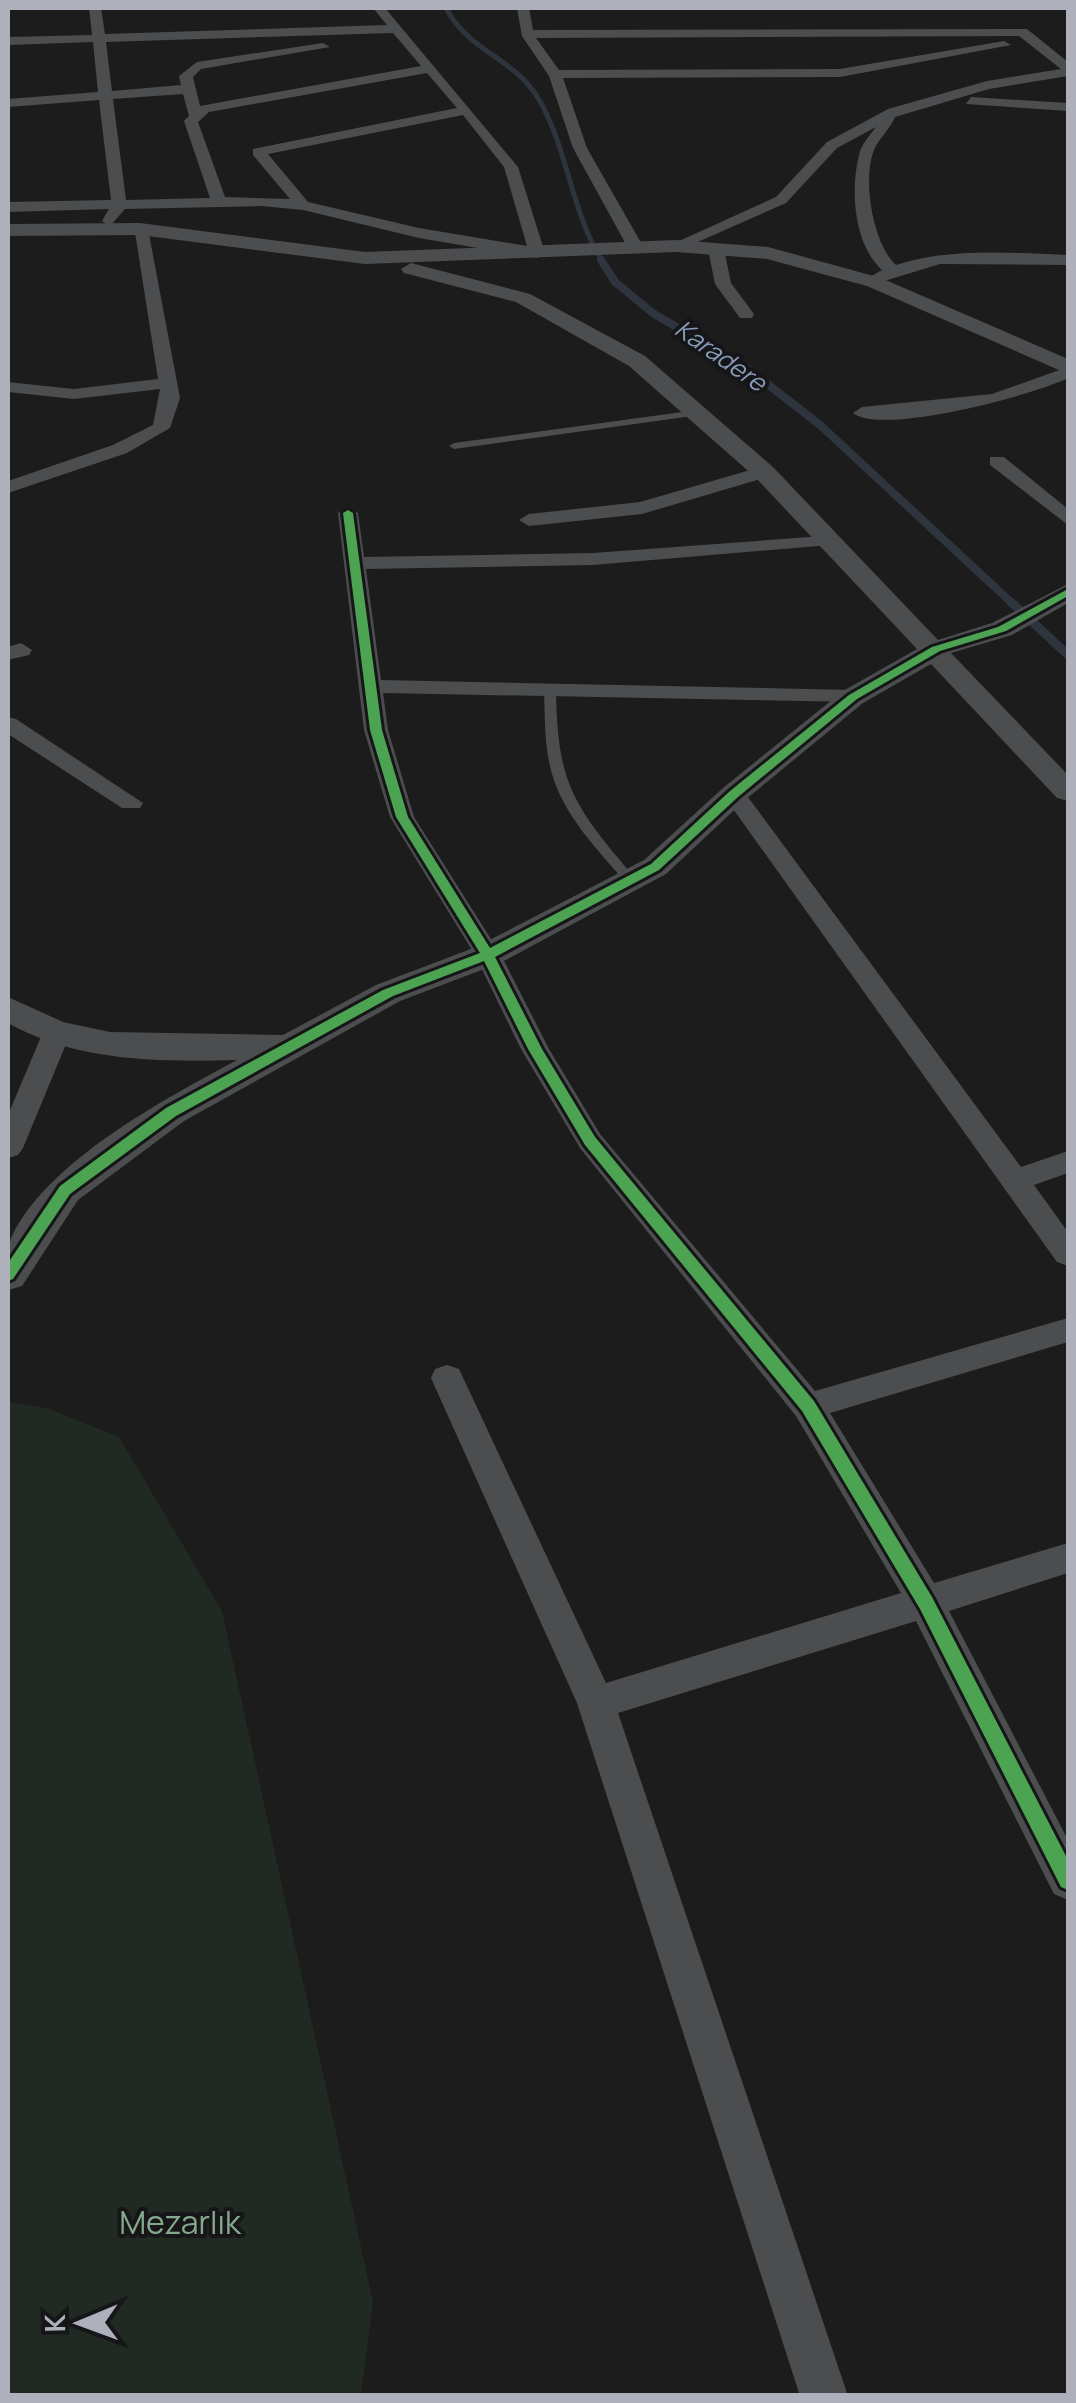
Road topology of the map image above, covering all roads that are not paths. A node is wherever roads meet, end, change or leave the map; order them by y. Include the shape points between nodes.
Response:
1 (96, 8) edge
2 (379, 8) edge
3 (523, 8) edge
4 (396, 29) junction
5 (378, 30) junction
6 (1024, 30) junction
7 (528, 34) junction
8 (99, 37) junction
9 (8, 41) edge
10 (433, 68) junction
11 (1066, 71) edge
12 (840, 73) junction
13 (554, 74) junction
14 (855, 82) dead end
15 (189, 89) junction
16 (106, 98) junction
17 (8, 103) edge
18 (928, 103) junction
19 (1062, 107) edge
20 (894, 108) junction
21 (466, 110) junction
22 (195, 114) junction
23 (219, 202) junction
24 (304, 204) junction
25 (119, 205) junction
26 (8, 207) edge
27 (105, 229) junction
28 (140, 229) junction
29 (8, 230) edge
30 (676, 246) junction
31 (627, 248) junction
32 (716, 249) junction
33 (546, 253) junction
34 (365, 258) junction
35 (1068, 260) edge
36 (882, 276) junction
37 (746, 314) dead end
38 (1068, 370) edge
39 (168, 383) junction
40 (8, 387) edge
41 (697, 413) junction
42 (862, 413) dead end
43 (454, 446) dead end
44 (997, 460) dead end
45 (764, 472) junction
46 (8, 487) edge
47 (348, 513) dead end
48 (1068, 518) edge
49 (529, 520) dead end
50 (830, 540) junction
51 (355, 564) junction
52 (1059, 598) edge
53 (936, 649) junction
54 (368, 686) junction
55 (550, 688) junction
56 (853, 698) junction
57 (8, 724) edge
58 (1068, 792) edge
59 (734, 794) junction
60 (131, 803) dead end
61 (630, 880) junction
62 (488, 955) junction
63 (8, 1008) edge
64 (57, 1032) junction
65 (290, 1047) junction
66 (8, 1148) edge
67 (1068, 1162) edge
68 (1017, 1180) junction
69 (1068, 1254) edge
70 (8, 1274) edge
71 (1068, 1330) edge
72 (448, 1378) dead end
73 (808, 1406) junction
74 (1068, 1558) edge
75 (926, 1603) junction
76 (596, 1703) junction
77 (1068, 1880) edge
78 (824, 2396) edge

1 - 8 street
2 - 4 street
3 - 7 street
4 - 5 street
4 - 10 street
5 - 8 street
5 - 15 street via 345,43 197,66 186,76
6 - 7 street via 869,25
6 - 11 street
6 - 12 street
7 - 13 street
8 - 9 street
8 - 16 street
10 - 21 street
10 - 22 street
11 - 18 street
11 - 19 street via 1049,87
12 - 13 street
12 - 14 street
13 - 31 street
15 - 16 street
15 - 22 street
16 - 17 street
16 - 25 street
18 - 19 street
18 - 20 street
20 - 30 street via 832,145 781,200
20 - 36 street via 866,152 867,232
21 - 24 street via 258,152
21 - 33 street via 510,167
22 - 23 street via 194,142
23 - 24 street
23 - 25 street
24 - 33 street via 420,234
25 - 26 street
25 - 27 street
27 - 28 street
27 - 29 street
28 - 34 street
28 - 39 street
30 - 31 street
30 - 32 street
31 - 33 street
32 - 36 street
32 - 37 street via 723,284
33 - 34 street
34 - 41 street via 523,298 637,361
35 - 36 street via 963,260
36 - 38 street
38 - 42 street via 1028,392 984,402
39 - 40 street via 74,394
39 - 46 street via 171,398 161,428
41 - 43 lane
41 - 45 street
44 - 48 street
45 - 49 street via 642,508
45 - 50 street
47 - 51 street
50 - 51 street via 594,559
50 - 53 street
51 - 54 street
52 - 53 street via 1002,629
53 - 56 street
53 - 58 street
54 - 55 street
54 - 62 street via 402,817
55 - 56 street
55 - 61 lane via 550,748 560,790
56 - 59 street
57 - 60 street
59 - 61 street via 654,867
59 - 68 street
61 - 62 street
62 - 65 street via 388,993
62 - 73 street via 590,1140
63 - 64 street
64 - 65 street via 211,1049
64 - 66 street
65 - 70 street via 171,1112 65,1190
67 - 68 street
68 - 69 street
71 - 73 street
72 - 76 street
73 - 75 street
74 - 75 street
75 - 76 street
75 - 77 street
76 - 78 street

